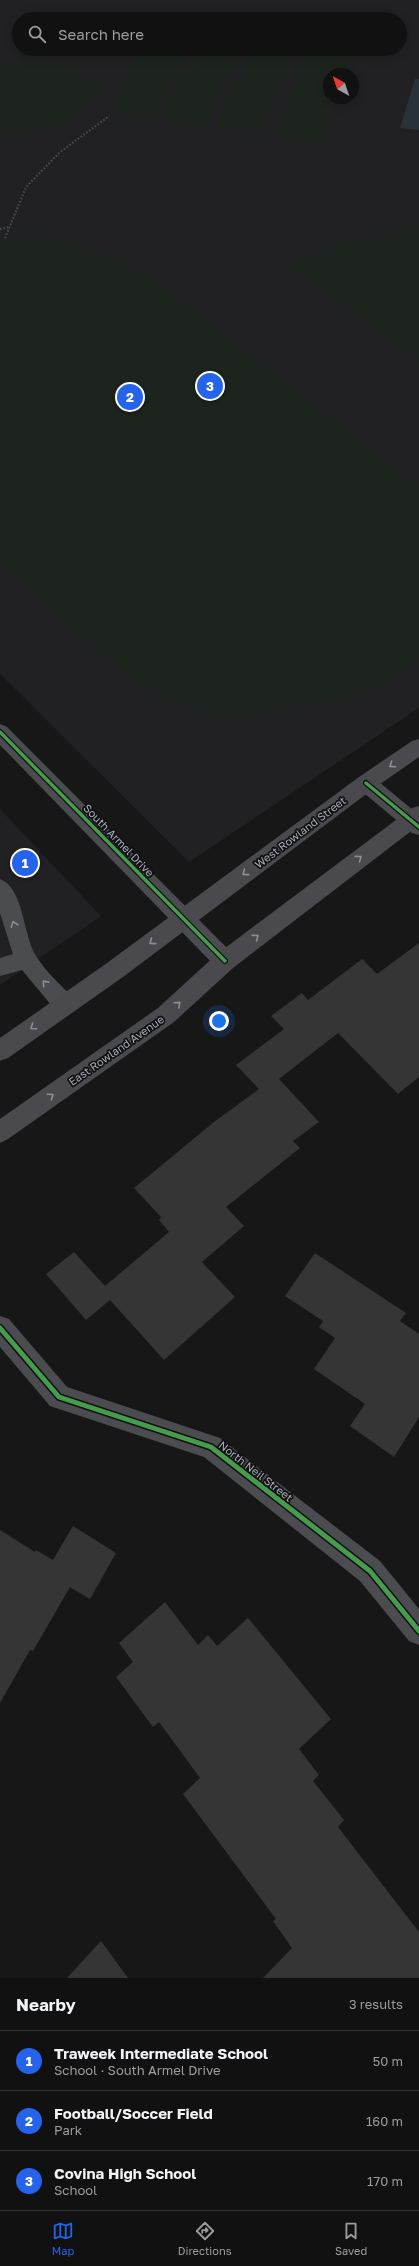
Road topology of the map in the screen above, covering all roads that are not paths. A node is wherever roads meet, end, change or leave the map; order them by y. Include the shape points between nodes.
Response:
1 (0, 732) edge
2 (419, 747) edge
3 (366, 783) junction
4 (416, 820) edge
5 (0, 888) edge
6 (184, 919) junction
7 (26, 960) junction
8 (225, 961) junction
9 (0, 967) edge
10 (65, 1005) junction
11 (0, 1050) edge
12 (0, 1132) edge
13 (0, 1328) edge
14 (419, 1632) edge

1 - 6 street, South Armel Drive
2 -> 3 main road, West Rowland Street
3 - 4 street
3 -> 6 main road, West Rowland Street
8 -> 4 main road
7 -> 5 street via 5,895
6 - 8 street, South Armel Drive
6 -> 10 main road
7 - 9 street
10 -> 7 street
12 -> 8 main road, East Rowland Avenue via 166,1015
10 -> 11 main road
13 - 14 street, North Neil Street via 59,1397 211,1447 370,1571

